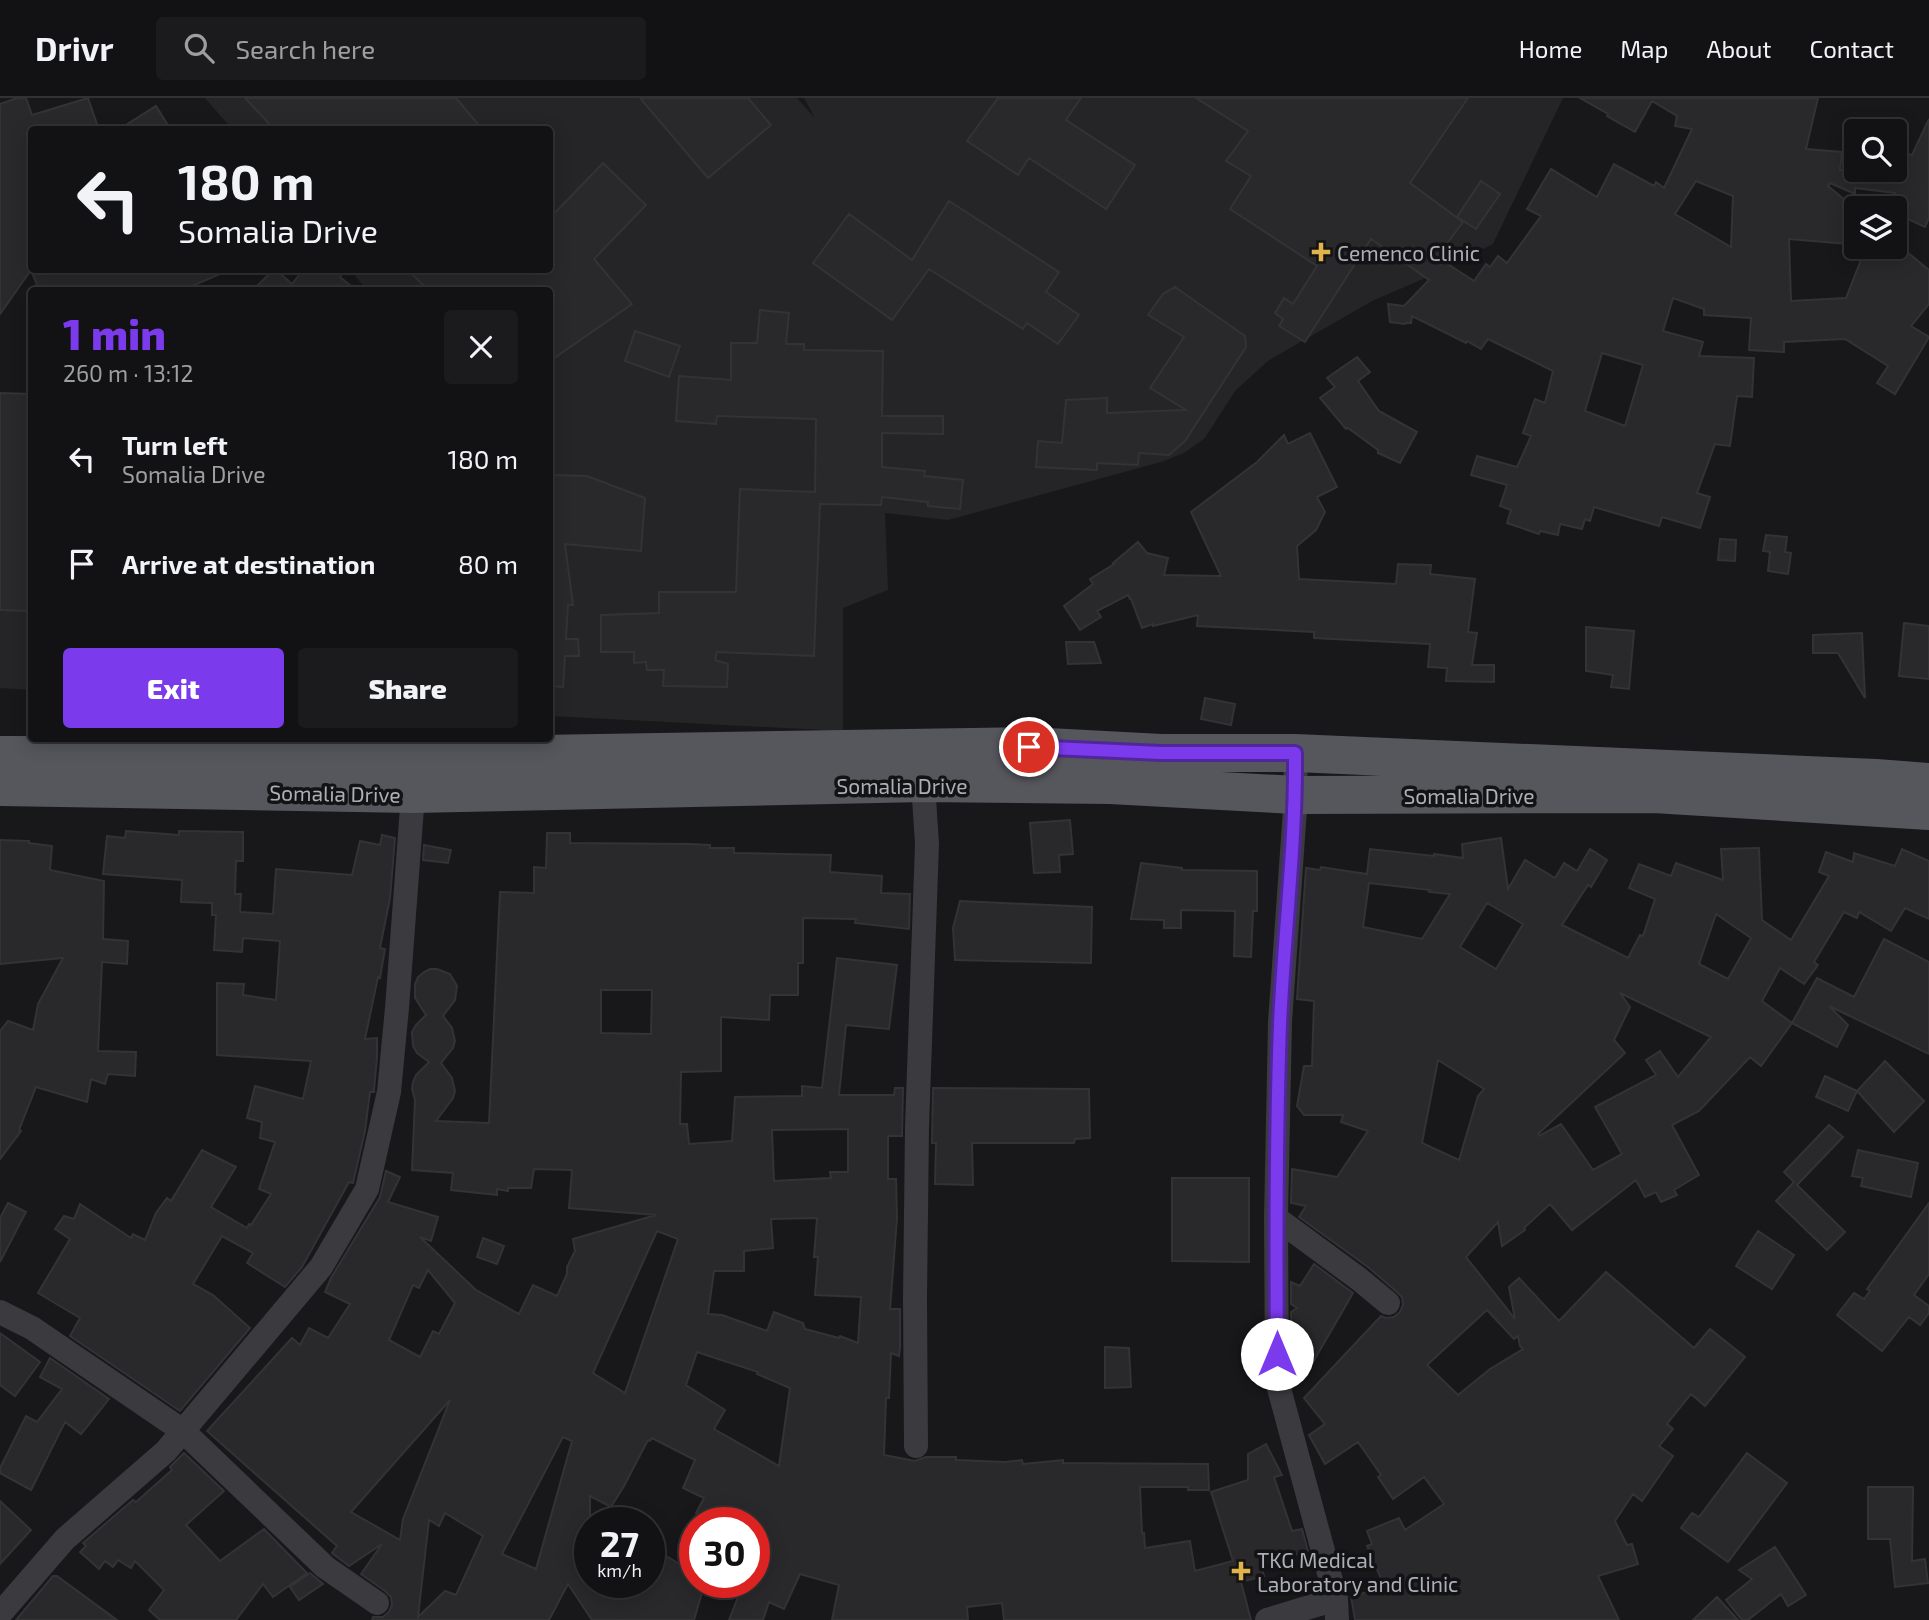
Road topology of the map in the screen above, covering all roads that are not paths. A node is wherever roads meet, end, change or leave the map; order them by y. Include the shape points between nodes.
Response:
1 (1295, 753) junction
2 (450, 755) junction
3 (15, 771) edge
4 (1929, 782) edge
5 (923, 783) junction
6 (454, 793) junction
7 (413, 794) junction
8 (1296, 795) junction
9 (1929, 811) edge
10 (1276, 1218) junction
11 (1388, 1303) dead end
12 (0, 1312) edge
13 (183, 1431) junction
14 (916, 1446) dead end
15 (377, 1603) dead end
16 (1336, 1609) edge
17 (0, 1614) edge
18 (1267, 1620) edge

1 - 2 main road, Somalia Drive via 988,747
1 - 4 main road, Somalia Drive
1 - 8 street
2 - 3 main road, Somalia Drive
2 - 6 main road
3 - 7 main road, Somalia Drive
5 - 6 main road, Somalia Drive
5 - 8 main road, Somalia Drive via 1110,785
5 - 14 street via 927,844 917,1127
6 - 7 main road, Somalia Drive
7 - 13 street via 389,1091 367,1189 321,1267
8 - 9 main road, Somalia Drive via 1654,794
8 - 10 street via 1280,1022
10 - 11 street
10 - 16 street via 1277,1381
12 - 13 street via 32,1328
13 - 15 street via 326,1567
13 - 17 street via 65,1539
16 - 18 street

